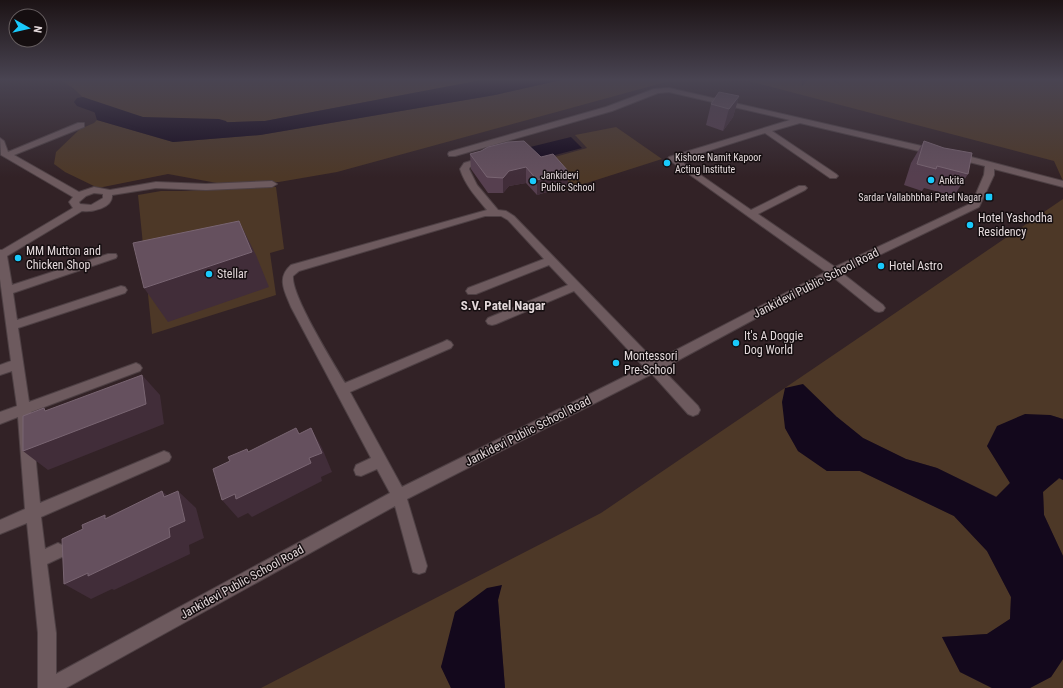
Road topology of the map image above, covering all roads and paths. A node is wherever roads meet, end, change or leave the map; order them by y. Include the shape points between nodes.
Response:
1 (593, 112) edge
2 (766, 112) edge
3 (801, 120) junction
4 (82, 125) dead end
5 (765, 130) junction
6 (0, 141) edge
7 (3, 154) edge
8 (452, 154) dead end
9 (498, 156) edge
10 (990, 165) junction
11 (833, 176) dead end
12 (272, 184) dead end
13 (1063, 184) edge
14 (802, 188) dead end
15 (108, 194) junction
16 (79, 196) junction
17 (80, 208) junction
18 (494, 212) junction
19 (750, 214) junction
20 (1, 254) edge
21 (112, 256) dead end
22 (550, 260) junction
23 (834, 272) junction
24 (575, 286) junction
25 (121, 290) dead end
26 (7, 291) junction
27 (472, 291) dead end
28 (879, 308) dead end
29 (492, 321) dead end
30 (12, 326) junction
31 (447, 345) dead end
32 (17, 364) junction
33 (136, 368) dead end
34 (654, 368) junction
35 (0, 370) edge
36 (341, 390) junction
37 (24, 409) junction
38 (693, 410) dead end
39 (0, 418) edge
40 (164, 457) dead end
41 (380, 461) junction
42 (361, 470) dead end
43 (399, 496) junction
44 (33, 513) junction
45 (0, 527) edge
46 (58, 550) dead end
47 (39, 559) junction
48 (419, 566) dead end
49 (47, 688) edge

1 - 8 street
2 - 3 street
3 - 5 street
3 - 10 street
4 - 7 street
5 - 11 street
5 - 19 street via 672,159
6 - 7 street
7 - 16 street
9 - 18 street via 473,162 464,169 479,194
10 - 13 street
10 - 23 street, Jankidevi Public School Road via 989,176 976,205
12 - 15 street via 206,187 156,185
14 - 19 street
15 - 16 street via 105,190 99,190
15 - 17 street via 106,200 100,204
16 - 17 street via 74,202
17 - 20 street
18 - 22 street via 503,213 511,218
18 - 36 street via 462,219 290,271 286,280 297,308
19 - 23 street
20 - 26 street
21 - 26 street
22 - 24 street
22 - 27 street
23 - 28 street
23 - 34 street, Jankidevi Public School Road
24 - 29 street
24 - 34 street
25 - 30 street
26 - 30 street
30 - 32 street
31 - 36 street
32 - 35 street
32 - 37 street
33 - 37 street
34 - 38 street
34 - 43 street, Jankidevi Public School Road
36 - 41 street
37 - 39 street
37 - 44 street
40 - 44 street
41 - 42 street
41 - 43 street
43 - 48 street
43 - 49 street, Jankidevi Public School Road
44 - 45 street
44 - 47 street
46 - 47 street
47 - 49 street via 47,633

